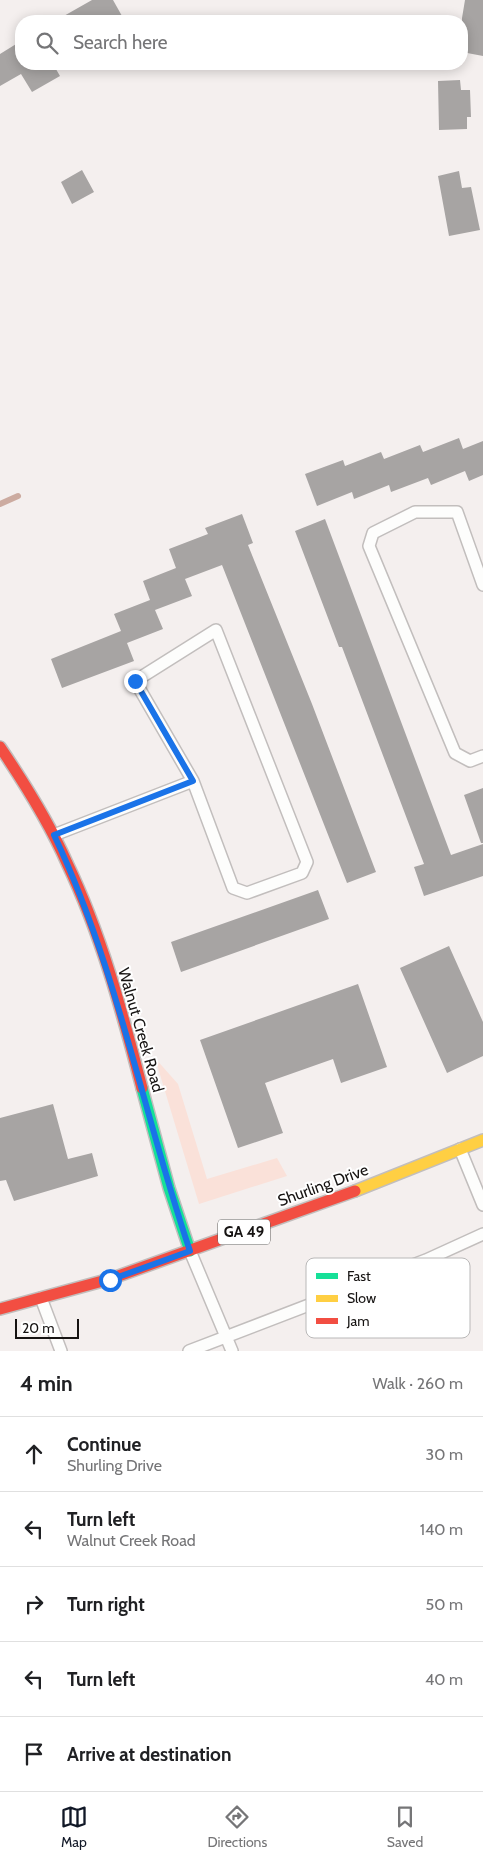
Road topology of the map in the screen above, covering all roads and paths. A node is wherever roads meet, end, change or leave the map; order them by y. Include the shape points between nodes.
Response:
1 (483, 585) edge
2 (0, 747) edge
3 (483, 756) edge
4 (193, 781) junction
5 (54, 835) junction
6 (483, 1140) edge
7 (460, 1149) junction
8 (483, 1205) edge
9 (483, 1234) edge
10 (190, 1251) junction
11 (430, 1258) edge
12 (41, 1298) junction
13 (306, 1306) edge
14 (0, 1309) edge
15 (226, 1337) junction
16 (61, 1351) edge
17 (189, 1351) edge
18 (232, 1351) edge

1 - 3 lane via 457,512 415,512 373,533 369,546 455,753 470,761
2 - 5 street, Walnut Creek Road via 40,806
4 - 4 lane via 233,888 247,893 302,873 307,862 216,630 135,681
4 - 5 lane
5 - 10 street, Walnut Creek Road via 95,930 166,1182
6 - 7 street, Shurling Drive / GA 49
7 - 8 lane
7 - 10 street, Shurling Drive / GA 49
9 - 11 lane
10 - 12 street, Shurling Drive / GA 49 via 110,1280
10 - 15 lane
12 - 14 street, Shurling Drive / GA 49
12 - 16 lane
13 - 15 lane
15 - 17 lane
15 - 18 lane

